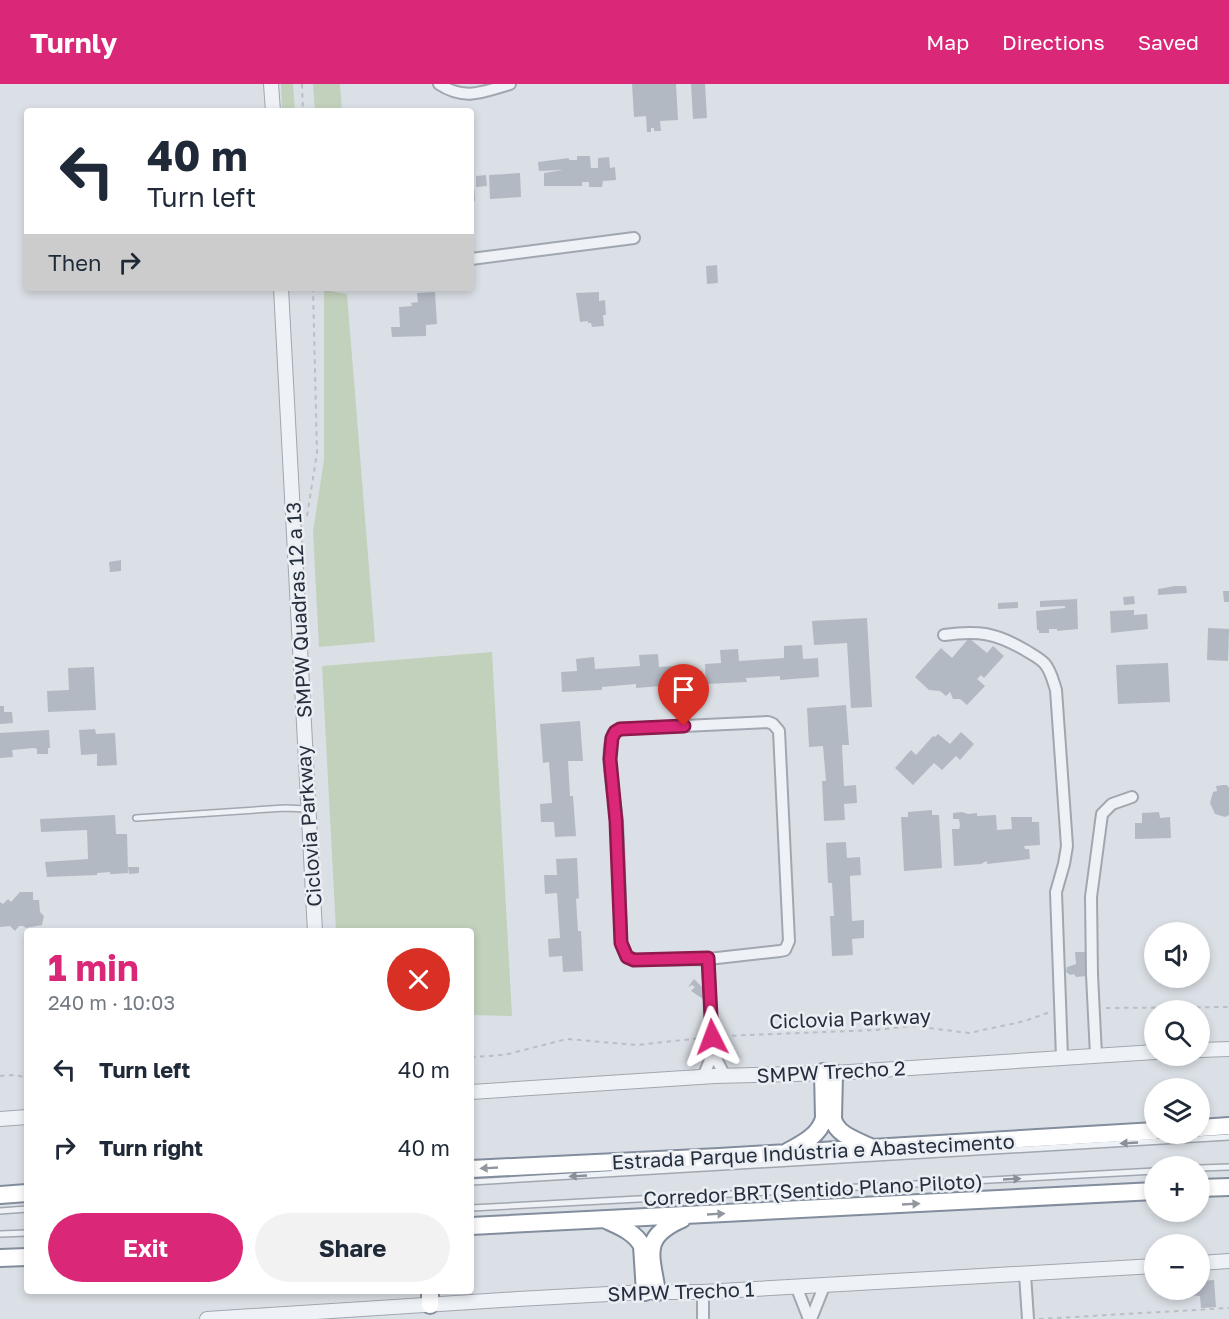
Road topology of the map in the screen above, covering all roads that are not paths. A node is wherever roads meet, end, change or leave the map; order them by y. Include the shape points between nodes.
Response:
1 (271, 84) edge
2 (439, 84) edge
3 (510, 84) edge
4 (273, 108) edge
5 (634, 238) dead end
6 (474, 259) edge
7 (281, 291) edge
8 (944, 635) dead end
9 (1132, 796) dead end
10 (309, 809) junction
11 (136, 818) dead end
12 (315, 928) edge
13 (708, 958) junction
14 (1229, 1049) edge
15 (1210, 1050) edge
16 (713, 1053) junction
17 (1144, 1053) edge
18 (1096, 1055) junction
19 (1062, 1057) junction
20 (829, 1072) junction
21 (725, 1076) junction
22 (703, 1077) junction
23 (474, 1092) edge
24 (24, 1117) edge
25 (0, 1119) edge
26 (1229, 1126) edge
27 (1210, 1127) edge
28 (1144, 1132) edge
29 (1229, 1137) edge
30 (870, 1148) junction
31 (784, 1154) junction
32 (1229, 1167) edge
33 (1210, 1168) edge
34 (474, 1169) edge
35 (1144, 1172) edge
36 (474, 1182) edge
37 (1229, 1187) edge
38 (1210, 1188) edge
39 (1144, 1192) edge
40 (24, 1193) edge
41 (0, 1195) edge
42 (474, 1208) edge
43 (24, 1209) edge
44 (0, 1211) edge
45 (690, 1216) junction
46 (602, 1218) junction
47 (474, 1226) edge
48 (24, 1233) edge
49 (0, 1234) edge
50 (24, 1257) edge
51 (0, 1258) edge
52 (1229, 1261) edge
53 (1210, 1262) edge
54 (1144, 1267) edge
55 (1025, 1274) junction
56 (825, 1284) junction
57 (796, 1286) junction
58 (651, 1292) junction
59 (703, 1292) junction
60 (430, 1298) edge
61 (337, 1315) edge
62 (207, 1319) edge
63 (703, 1319) edge
64 (810, 1319) edge
65 (1028, 1319) edge

1 - 4 street
2 - 3 street via 460,94
5 - 6 street
7 - 10 street, SMPW Quadras 12 a 13
8 - 19 street via 993,634 1009,641 1044,663 1056,690 1067,846 1056,892
9 - 18 street via 1112,804 1102,814 1091,897
10 - 11 lane
10 - 12 street, SMPW Quadras 12 a 13
13 - 13 street via 785,950 789,941 777,727 768,722 618,730 612,738 610,759 624,952 634,960
13 - 16 street
14 - 15 street
16 - 21 street
16 - 22 street
17 - 18 street, SMPW Trecho 2
18 - 19 street, SMPW Trecho 2
19 - 20 street, SMPW Trecho 2
20 - 21 street, SMPW Trecho 2
20 - 30 highway via 834,1125
20 - 31 highway via 822,1125 810,1138
21 - 22 street, SMPW Trecho 2
22 - 23 street, SMPW Trecho 2
24 - 25 street
26 - 27 highway
28 - 30 highway, Estrada Parque Indústria e Abastecimento
29 -> 36 lane
30 - 31 highway, Estrada Parque Indústria e Abastecimento
31 -> 34 highway, Estrada Parque Indústria e Abastecimento
32 - 33 lane
42 -> 35 lane, Corredor BRT(Sentido Plano Piloto)
37 - 38 highway
45 -> 39 highway
40 - 41 highway
43 - 44 lane
45 - 46 highway
45 - 58 highway via 666,1226 654,1238
46 - 47 highway
46 - 58 highway via 639,1239
48 - 49 lane
50 - 51 highway
52 - 53 street
54 - 55 street, SMPW Trecho 1
55 - 56 street, SMPW Trecho 1
55 - 65 street
56 - 57 street, SMPW Trecho 1
56 - 64 street
57 - 59 street, SMPW Trecho 1
57 - 64 street
58 - 59 street, SMPW Trecho 1
58 - 60 street, SMPW Trecho 1
59 - 63 street
60 - 61 street, SMPW Trecho 1
61 - 62 street, SMPW Trecho 1

